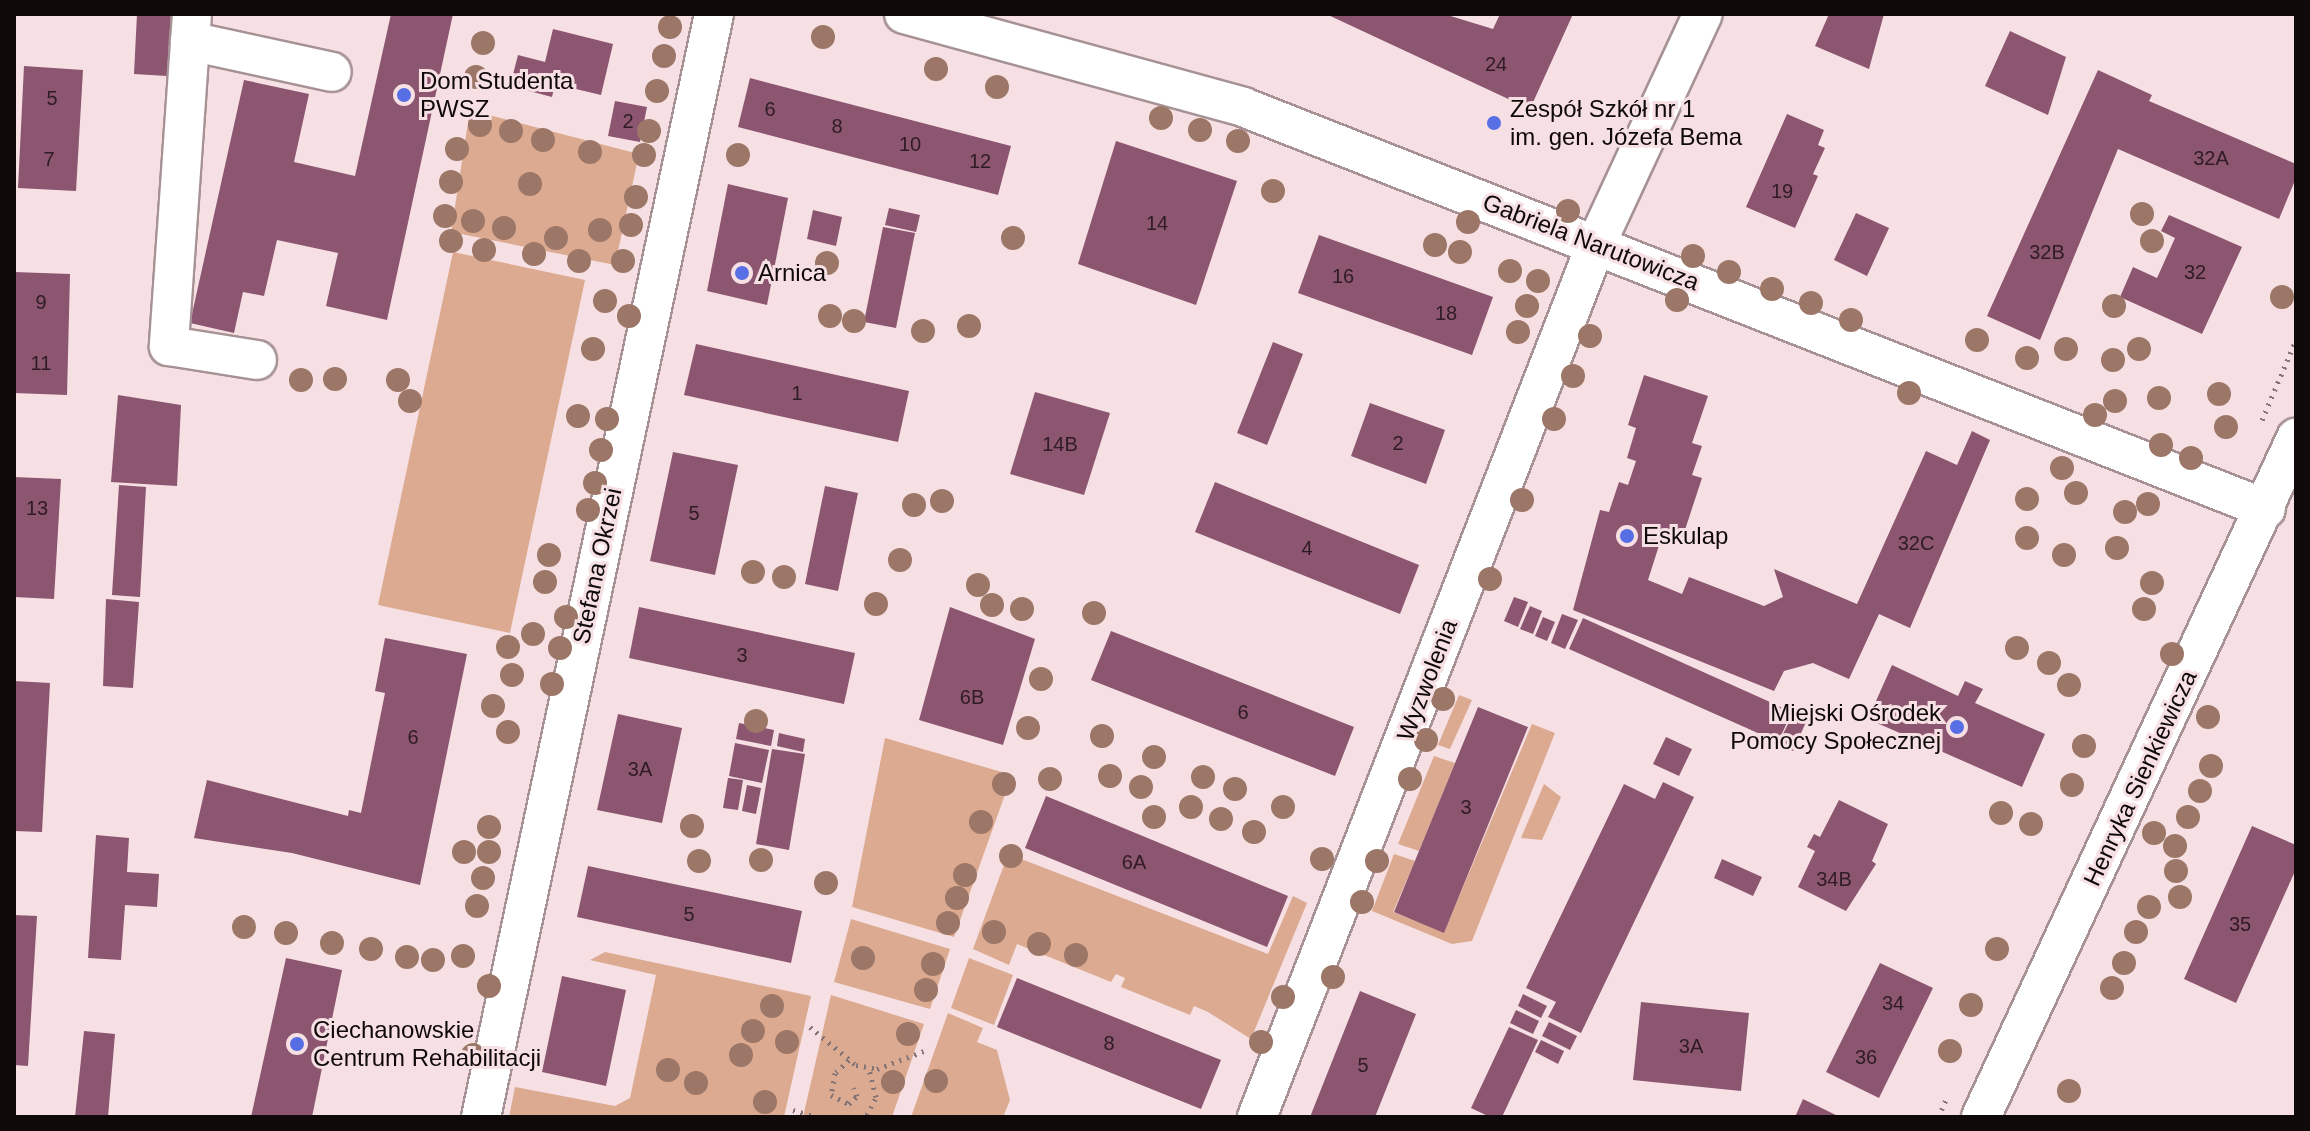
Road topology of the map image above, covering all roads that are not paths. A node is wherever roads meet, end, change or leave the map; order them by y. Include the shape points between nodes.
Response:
1 (714, 14) edge
2 (904, 14) edge
3 (1703, 14) edge
4 (191, 28) edge
5 (332, 72) dead end
6 (1597, 242) junction
7 (257, 360) dead end
8 (2296, 438) edge
9 (2266, 509) junction
10 (481, 1117) edge
11 (1257, 1117) edge
12 (1981, 1117) edge

1 - 10 street, Stefana Okrzei
2 - 6 street, Gabriela Narutowicza via 1243,107
3 - 6 street, Wyzwolenia
4 - 5 street
4 - 7 street via 169,346
6 - 9 street, Gabriela Narutowicza
6 - 11 street, Wyzwolenia
8 - 9 street, Henryka Sienkiewicza
9 - 12 street, Henryka Sienkiewicza

